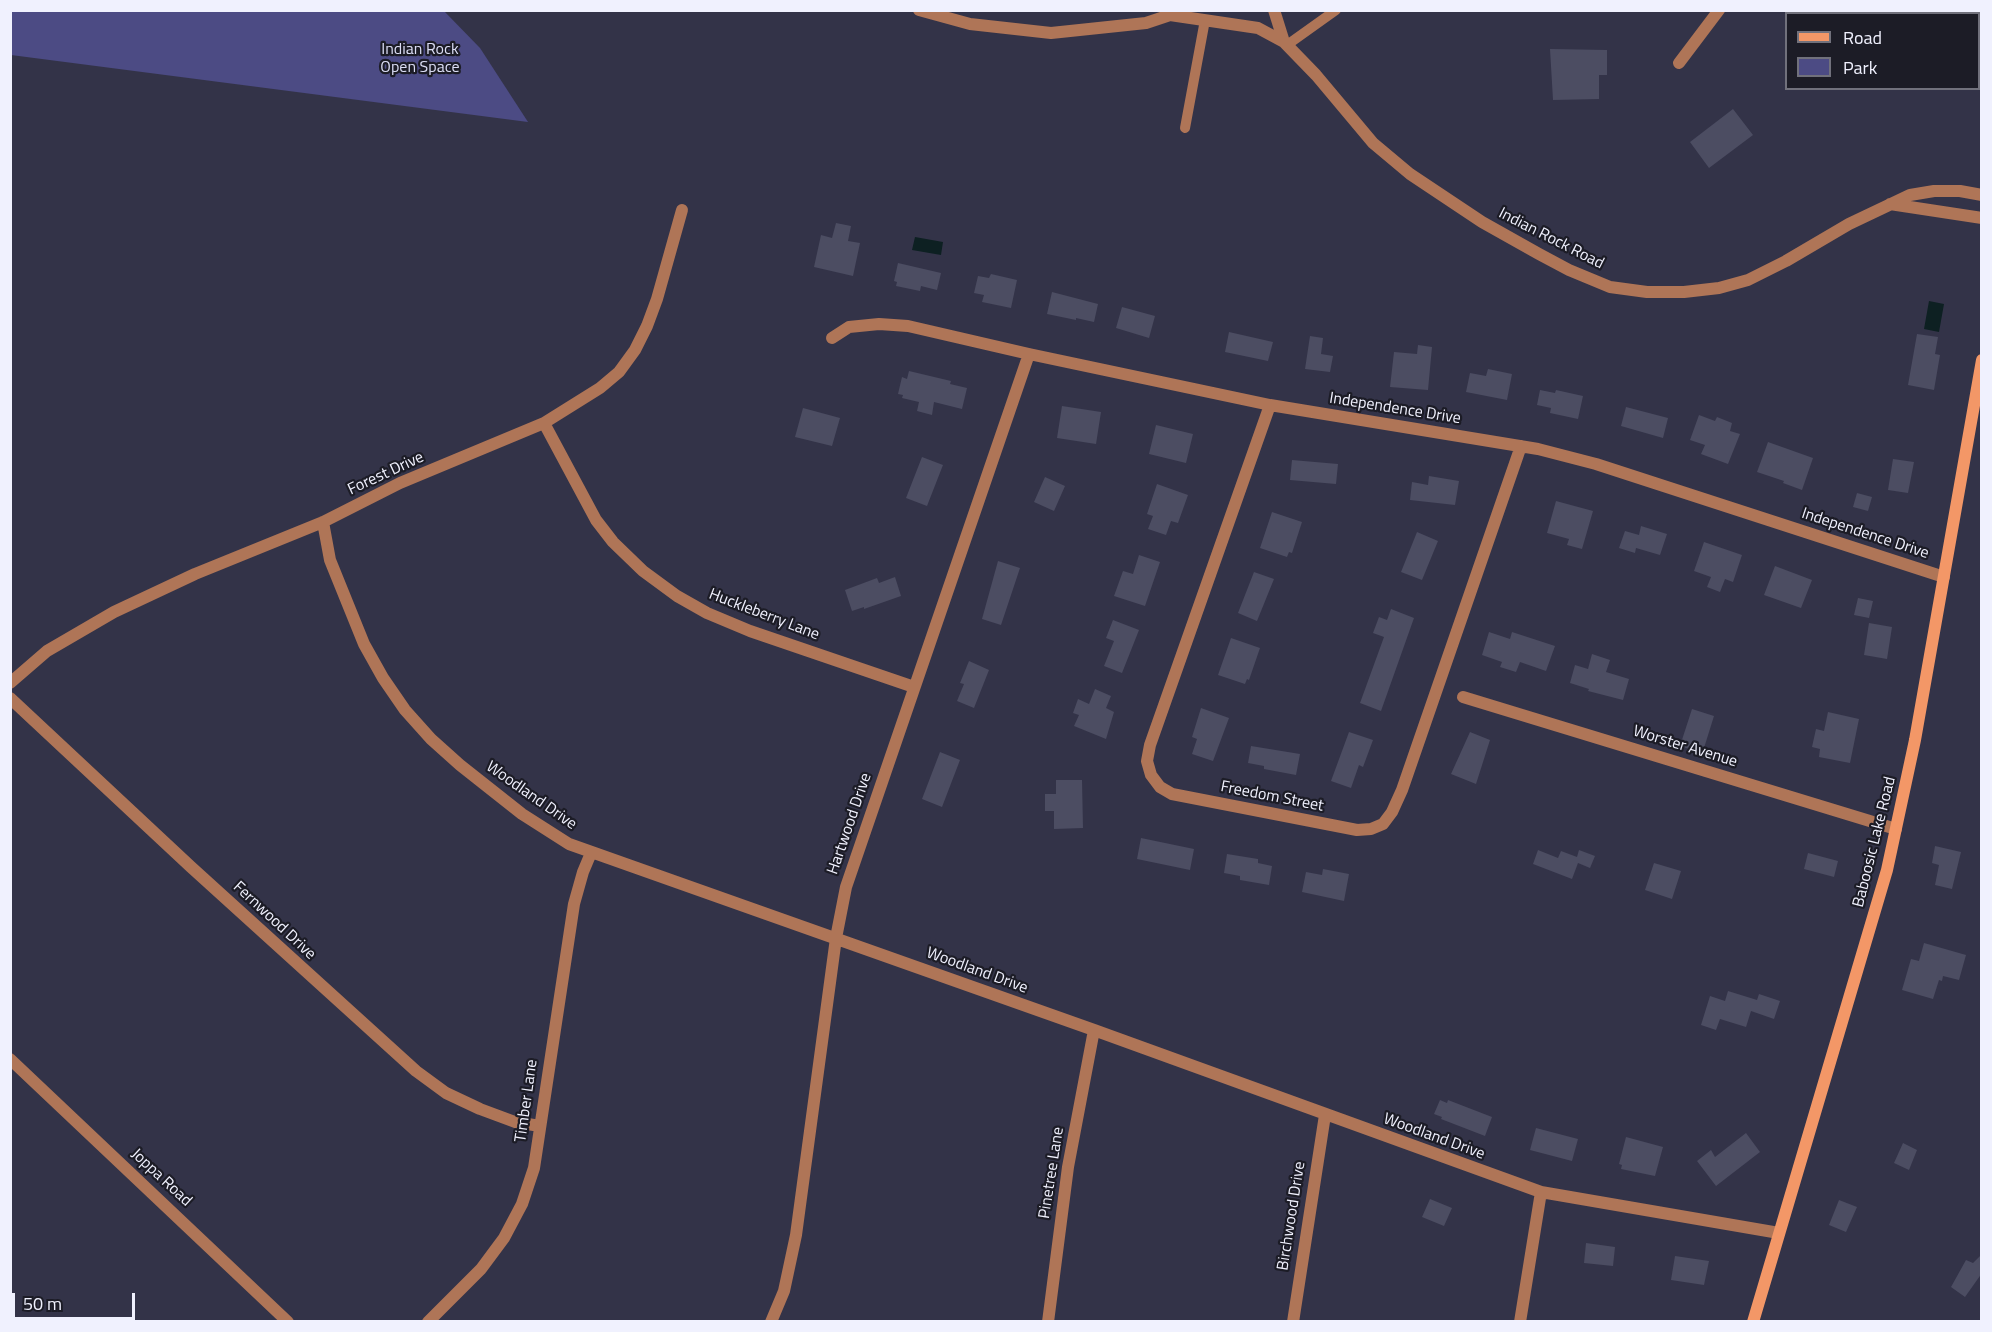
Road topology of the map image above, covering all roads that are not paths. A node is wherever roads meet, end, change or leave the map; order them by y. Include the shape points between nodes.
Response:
1 (919, 10) edge
2 (1274, 10) edge
3 (1336, 10) edge
4 (1719, 10) edge
5 (1173, 13) edge
6 (1205, 20) junction
7 (1285, 43) junction
8 (1679, 63) dead end
9 (1185, 128) dead end
10 (1982, 195) edge
11 (1888, 204) junction
12 (682, 210) dead end
13 (1982, 218) edge
14 (832, 338) dead end
15 (1029, 354) junction
16 (1982, 360) edge
17 (1270, 405) junction
18 (544, 423) junction
19 (1521, 446) junction
20 (323, 522) junction
21 (1944, 578) junction
22 (10, 683) edge
23 (914, 687) junction
24 (1463, 697) dead end
25 (10, 698) edge
26 (1896, 829) junction
27 (591, 853) junction
28 (836, 938) junction
29 (1094, 1030) junction
30 (10, 1059) edge
31 (1325, 1115) junction
32 (540, 1126) junction
33 (1541, 1192) junction
34 (1779, 1233) junction
35 (288, 1322) edge
36 (428, 1322) edge
37 (771, 1322) edge
38 (1048, 1322) edge
39 (1293, 1322) edge
40 (1520, 1322) edge
41 (1753, 1322) edge

1 - 5 street, Indian Rock Road via 970,24 1051,33 1146,23
2 - 7 street, Indian Rock Road
3 - 7 lane
4 - 8 street
5 - 6 street, Indian Rock Road
6 - 7 street, Indian Rock Road via 1258,28
6 - 9 lane
7 - 11 street, Indian Rock Road via 1373,143 1410,174 1539,254 1610,286 1684,292 1748,280
10 - 11 street, Indian Rock Road via 1934,191
11 - 13 street
12 - 18 street, Forest Drive via 657,299 635,350 619,372 600,388
14 - 15 street, Independence Drive via 849,327 908,326
15 - 17 street, Independence Drive
15 - 23 street, Hartwood Drive
16 - 21 street, Baboosic Lake Road
17 - 19 street, Independence Drive
17 - 19 street, Freedom Street via 1150,745 1148,761 1151,775 1172,794 1357,830 1383,824 1402,790
18 - 20 street, Forest Drive via 400,483
18 - 23 street, Huckleberry Lane via 596,520 643,571 677,596 750,631
19 - 21 street, Independence Drive via 1596,464
20 - 22 street, Forest Drive via 114,612 47,651
20 - 27 street, Woodland Drive via 330,560 364,644 405,710 431,739 491,790 549,832
21 - 26 street, Baboosic Lake Road
23 - 28 street, Hartwood Drive via 846,887
24 - 26 street, Worster Avenue
25 - 32 street, Fernwood Drive via 416,1071 446,1093 480,1109
26 - 34 street, Baboosic Lake Road via 1879,899
27 - 28 street, Woodland Drive
27 - 32 street, Timber Lane via 574,904
28 - 29 street, Woodland Drive
28 - 37 street, Hartwood Drive via 796,1235 784,1291
29 - 31 street, Woodland Drive
29 - 38 street, Pinetree Lane via 1068,1167
30 - 35 street, Joppa Road
31 - 33 street, Woodland Drive
31 - 39 street, Birchwood Drive
32 - 36 street, Timber Lane via 534,1168 522,1204 504,1238 481,1269
33 - 34 street, Woodland Drive
33 - 40 street
34 - 41 street, Baboosic Lake Road

